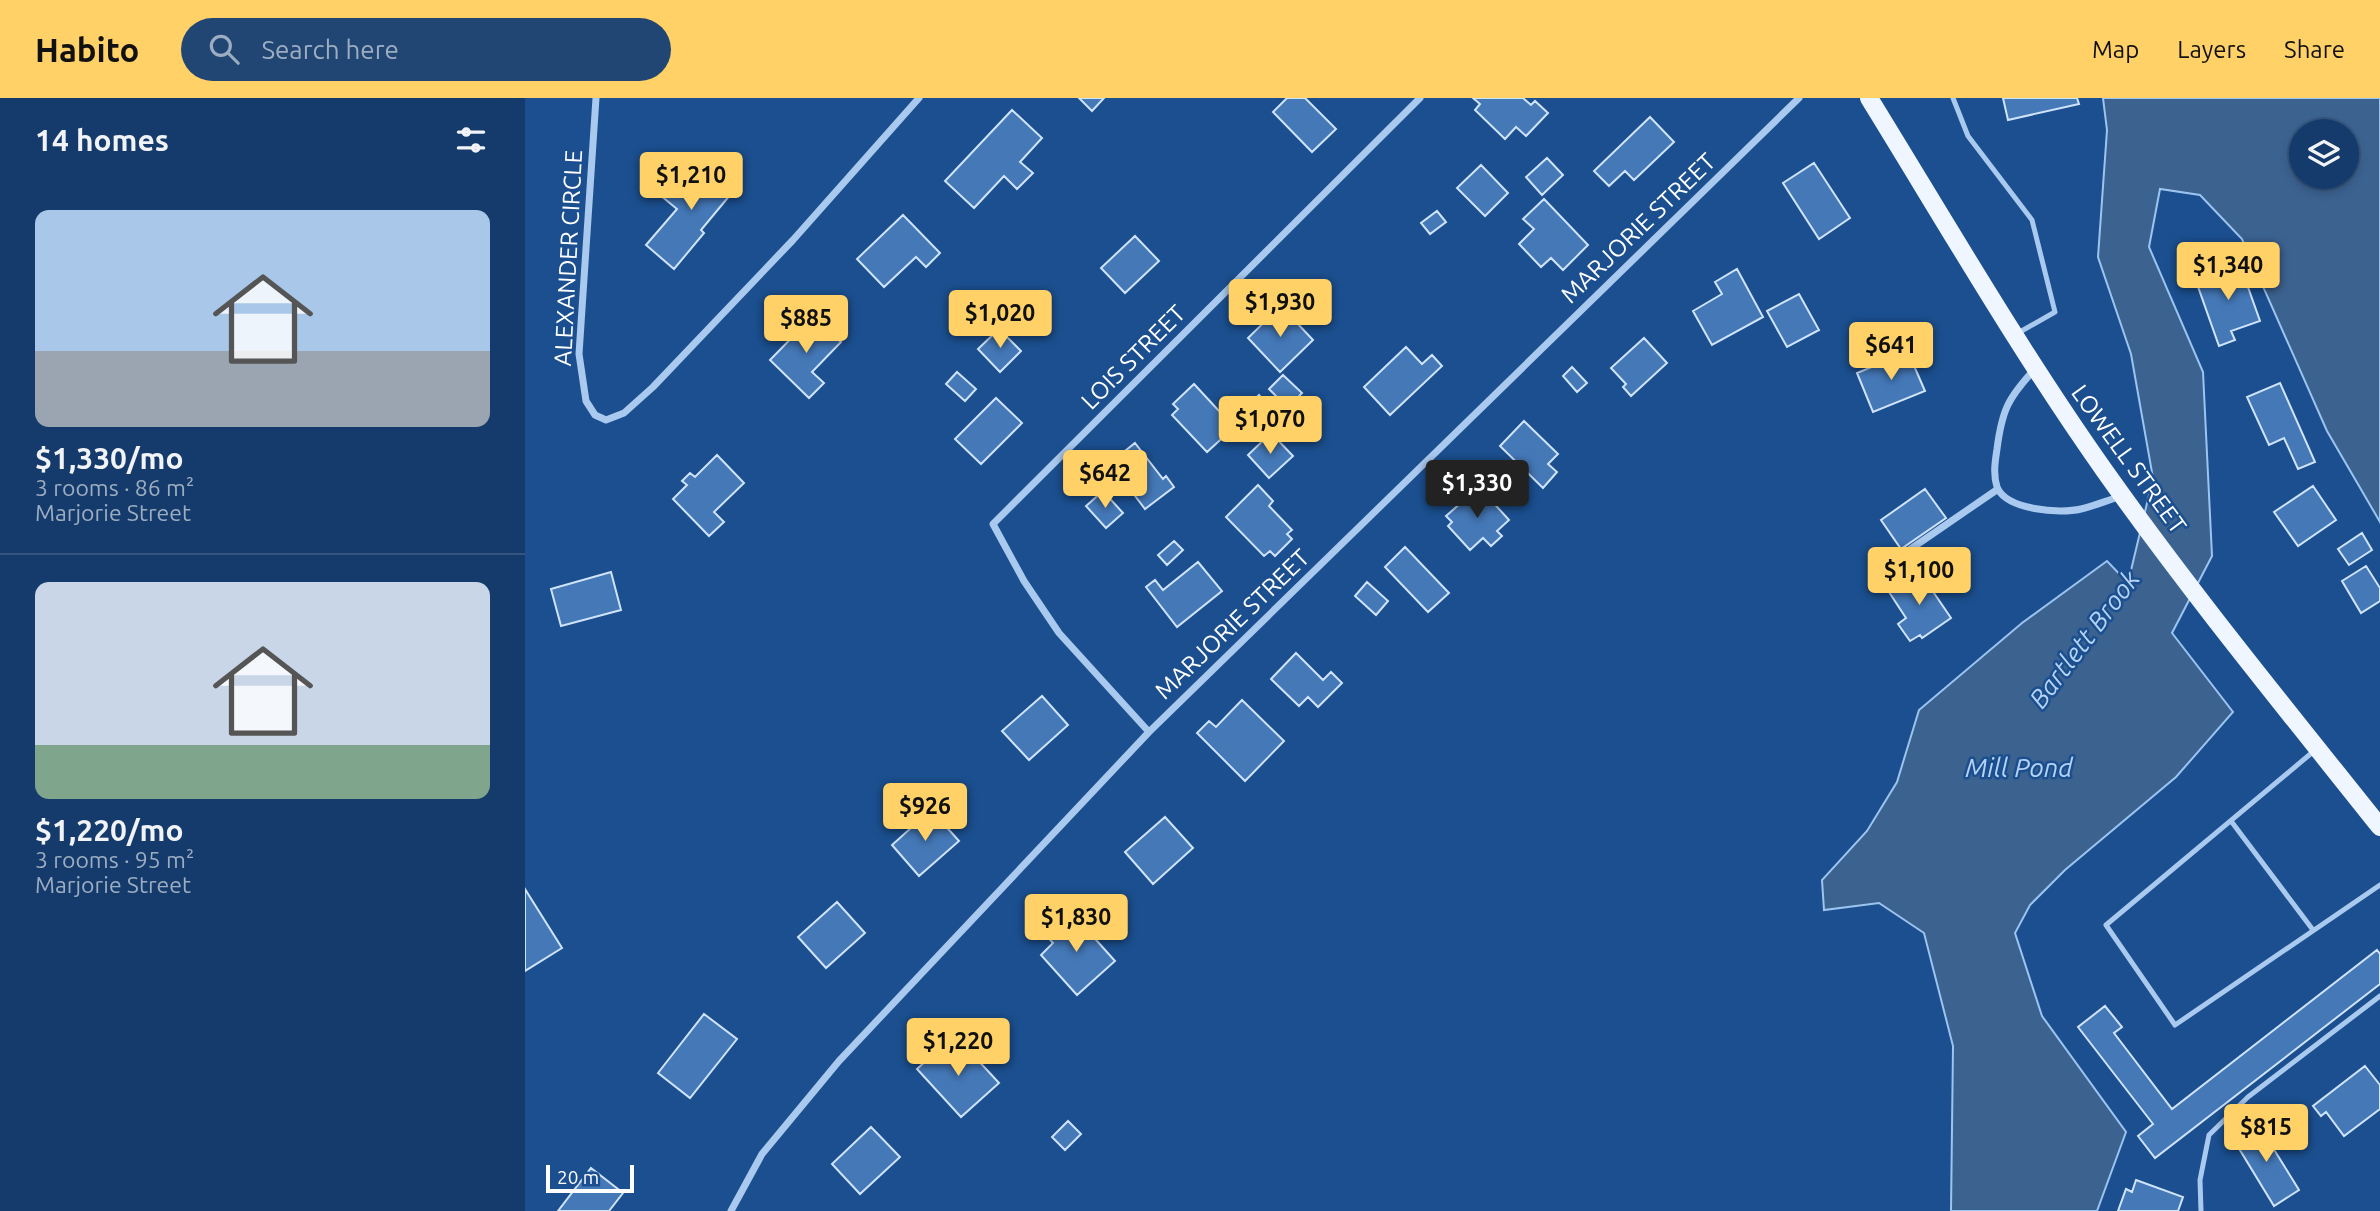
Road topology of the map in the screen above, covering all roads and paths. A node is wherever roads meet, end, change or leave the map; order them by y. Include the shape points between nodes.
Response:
1 (596, 98) edge
2 (919, 98) edge
3 (1420, 98) edge
4 (1799, 98) edge
5 (1869, 98) edge
6 (1953, 98) edge
7 (2015, 335) junction
8 (2036, 369) junction
9 (1998, 489) junction
10 (2122, 496) junction
11 (1881, 570) dead end
12 (1149, 732) junction
13 (2318, 749) junction
14 (2231, 821) junction
15 (2380, 827) edge
16 (2380, 885) edge
17 (2313, 930) junction
18 (2380, 996) edge
19 (731, 1211) edge
20 (2201, 1211) edge

1 - 2 street, ALEXANDER CIRCLE via 579,354 586,401 595,415 606,420 624,413 653,387
3 - 12 street, LOIS STREET via 993,524 1059,633
4 - 12 street, MARJORIE STREET
5 - 7 main road, LOWELL STREET
6 - 7 lane via 1968,136 2032,220 2055,312
7 - 8 main road, LOWELL STREET
8 - 9 street via 2005,406 1994,471
8 - 10 main road, LOWELL STREET
9 - 10 street via 2007,500 2060,512
9 - 11 street
10 - 13 main road, LOWELL STREET
12 - 19 street, MARJORIE STREET via 839,1061 762,1154
13 - 14 lane
13 - 15 main road, LOWELL STREET
14 - 17 lane
14 - 17 lane via 2106,925 2175,1024
16 - 17 lane
18 - 20 lane via 2248,1097 2209,1135 2200,1180

